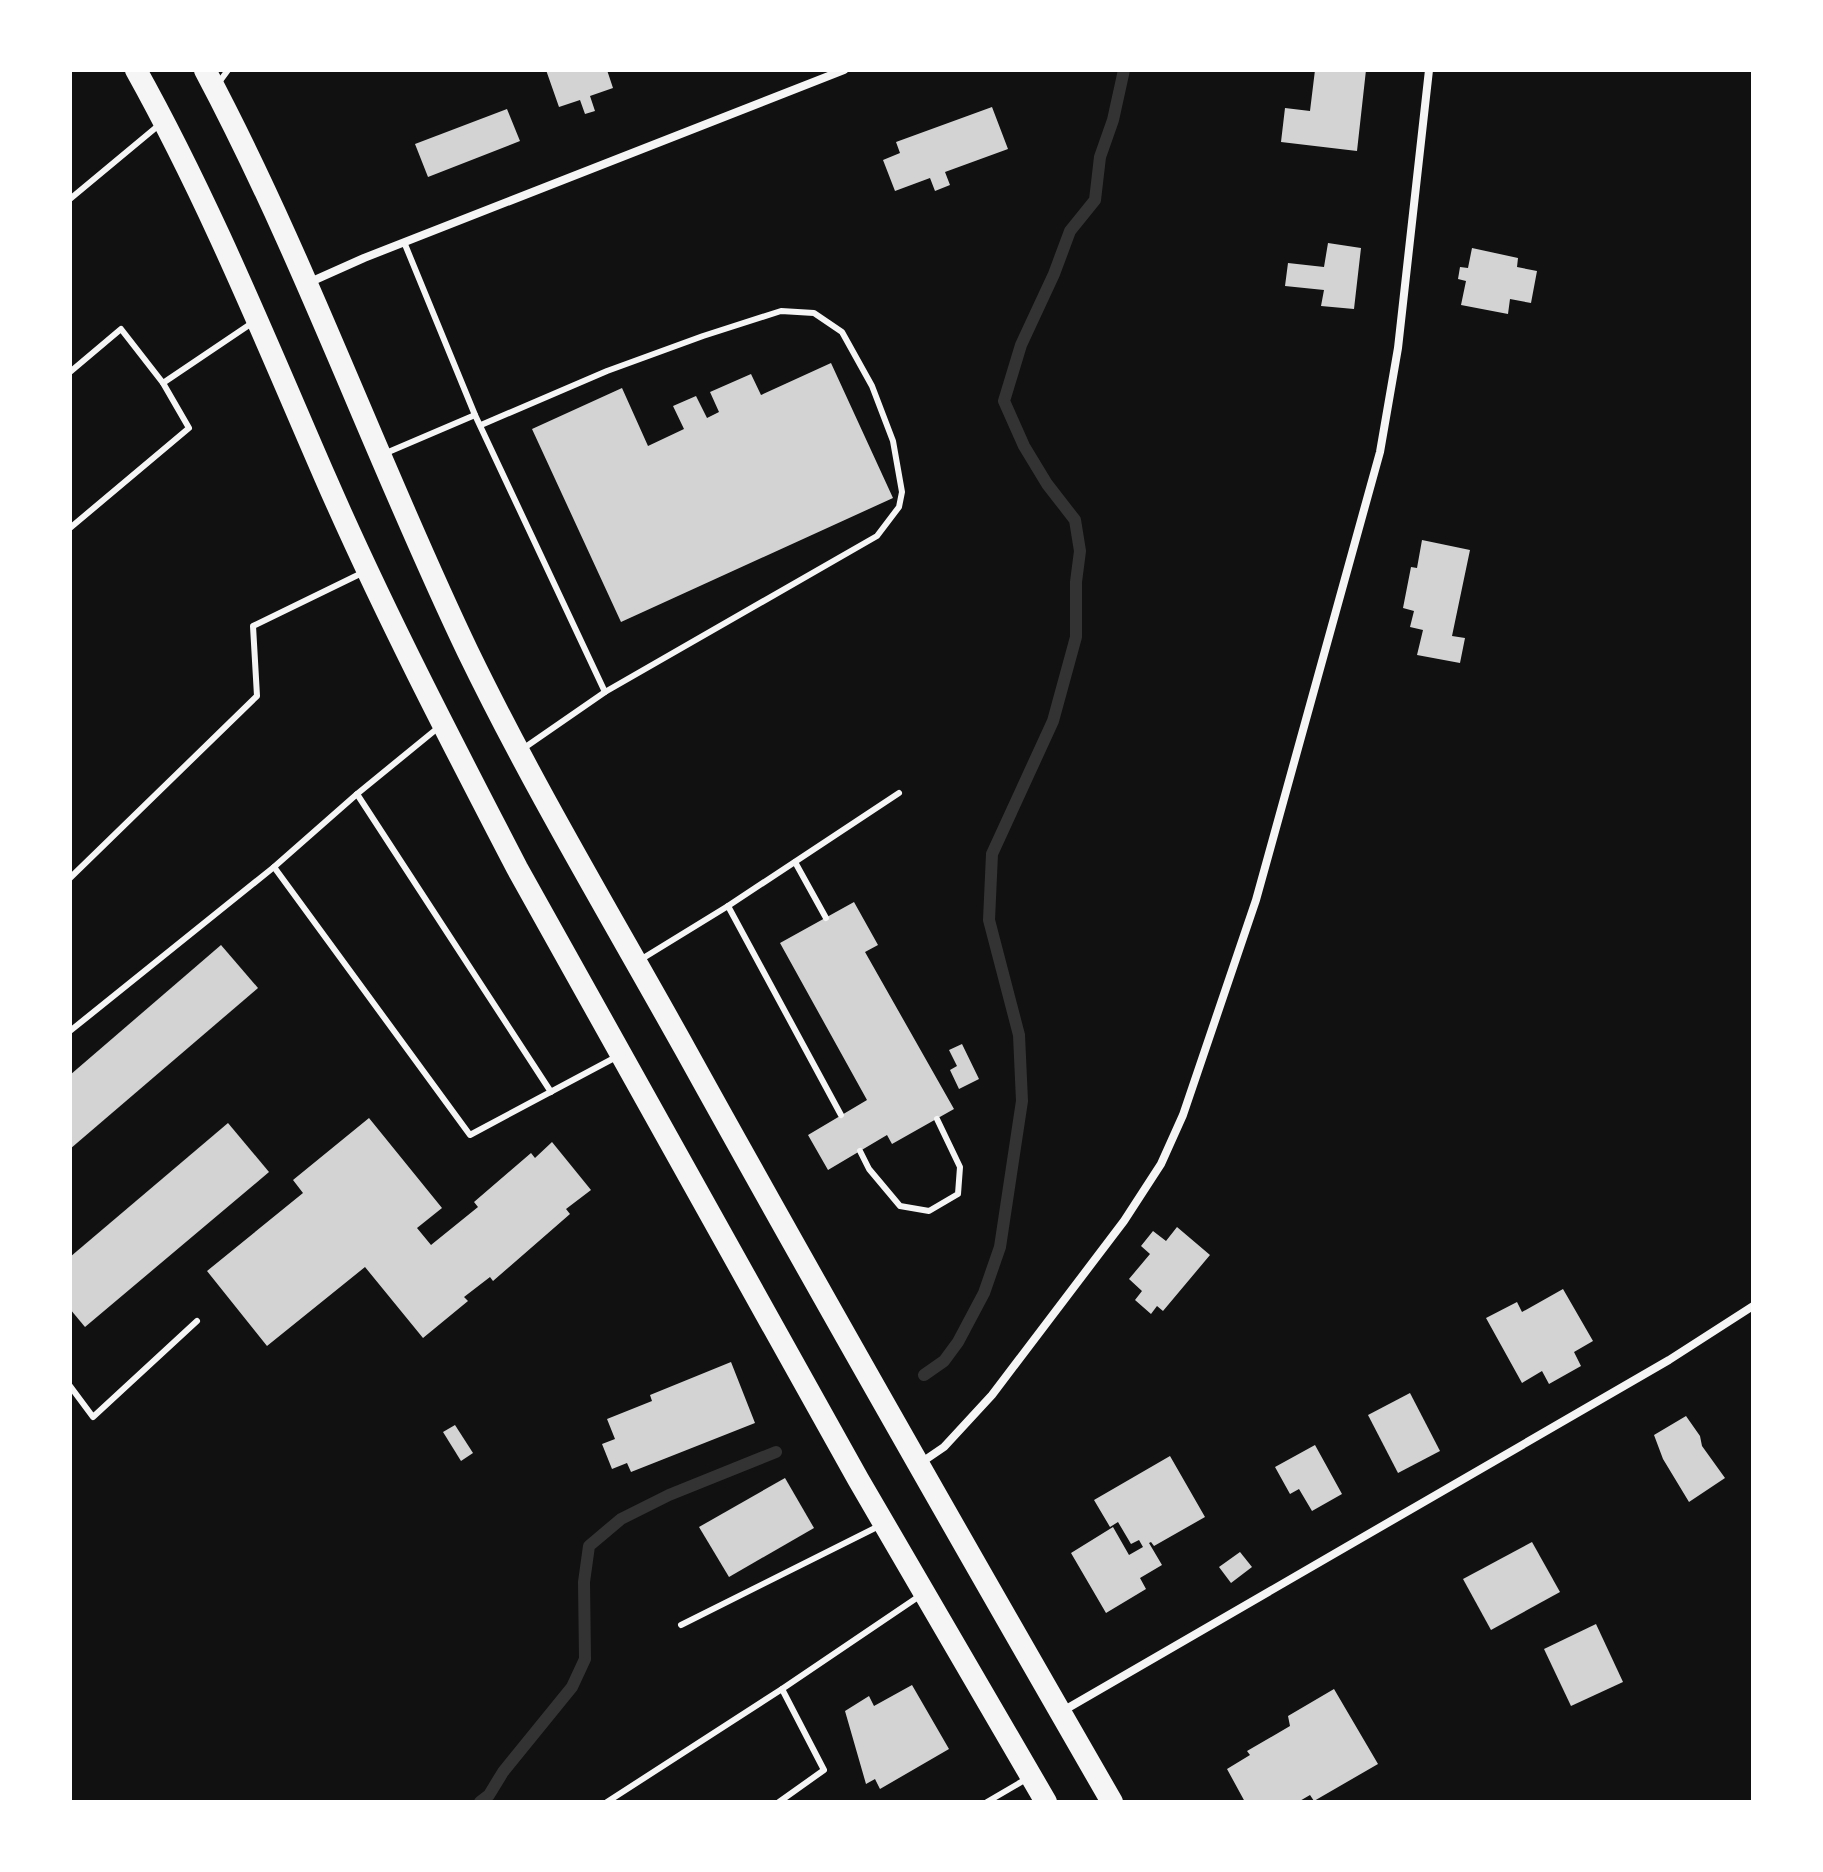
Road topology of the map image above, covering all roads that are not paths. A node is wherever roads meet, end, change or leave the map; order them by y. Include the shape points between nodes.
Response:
1 (136, 70) edge
2 (844, 70) edge
3 (1429, 70) edge
4 (216, 76) edge
5 (164, 121) junction
6 (70, 199) edge
7 (404, 242) junction
8 (307, 283) junction
9 (258, 319) junction
10 (70, 372) edge
11 (163, 383) junction
12 (475, 415) junction
13 (481, 425) junction
14 (379, 456) junction
15 (70, 528) edge
16 (368, 570) junction
17 (605, 692) junction
18 (442, 725) junction
19 (519, 751) junction
20 (899, 793) dead end
21 (357, 794) junction
22 (795, 862) junction
23 (274, 867) junction
24 (70, 878) edge
25 (728, 906) junction
26 (826, 918) dead end
27 (636, 962) junction
28 (70, 1031) edge
29 (621, 1054) junction
30 (551, 1092) junction
31 (841, 1115) dead end
32 (937, 1119) dead end
33 (860, 1151) dead end
34 (1753, 1306) edge
35 (197, 1321) dead end
36 (70, 1386) edge
37 (917, 1465) junction
38 (884, 1523) junction
39 (924, 1593) junction
40 (681, 1625) dead end
41 (782, 1689) junction
42 (1060, 1712) junction
43 (1031, 1776) junction
44 (607, 1802) edge
45 (779, 1802) edge
46 (987, 1802) edge
47 (1046, 1802) edge
48 (1112, 1802) edge

1 - 5 highway
2 - 7 street
3 - 37 street via 1398,348 1380,452 1256,900 1183,1115 1144,1193 992,1395 944,1447
4 - 8 highway
5 - 6 lane
5 - 9 highway
7 - 8 street
7 - 12 lane
8 - 14 highway
9 - 11 lane
9 - 16 highway
10 - 11 lane via 121,329
11 - 15 lane via 189,428
12 - 13 lane
12 - 14 lane
13 - 17 lane
13 - 17 lane via 607,371 781,311 814,313 842,332 872,386 893,441 902,492 899,507 877,536
14 - 19 highway via 469,655
16 - 18 highway
16 - 24 lane via 253,626 257,696
17 - 19 lane
18 - 21 lane
18 - 29 highway
19 - 27 highway
20 - 22 lane
21 - 23 lane
21 - 30 lane
22 - 25 lane
22 - 26 lane
23 - 28 lane
23 - 30 lane via 470,1135
25 - 27 lane
25 - 31 lane
27 - 37 highway
29 - 30 lane
29 - 38 highway
32 - 33 lane via 960,1167 958,1194 929,1211 900,1206
34 - 42 street via 1669,1360
35 - 36 lane via 93,1417
37 - 42 highway
38 - 39 highway
38 - 40 lane
39 - 41 lane
39 - 43 highway
41 - 44 lane
41 - 45 lane via 824,1770
42 - 48 highway
43 - 46 lane
43 - 47 highway

